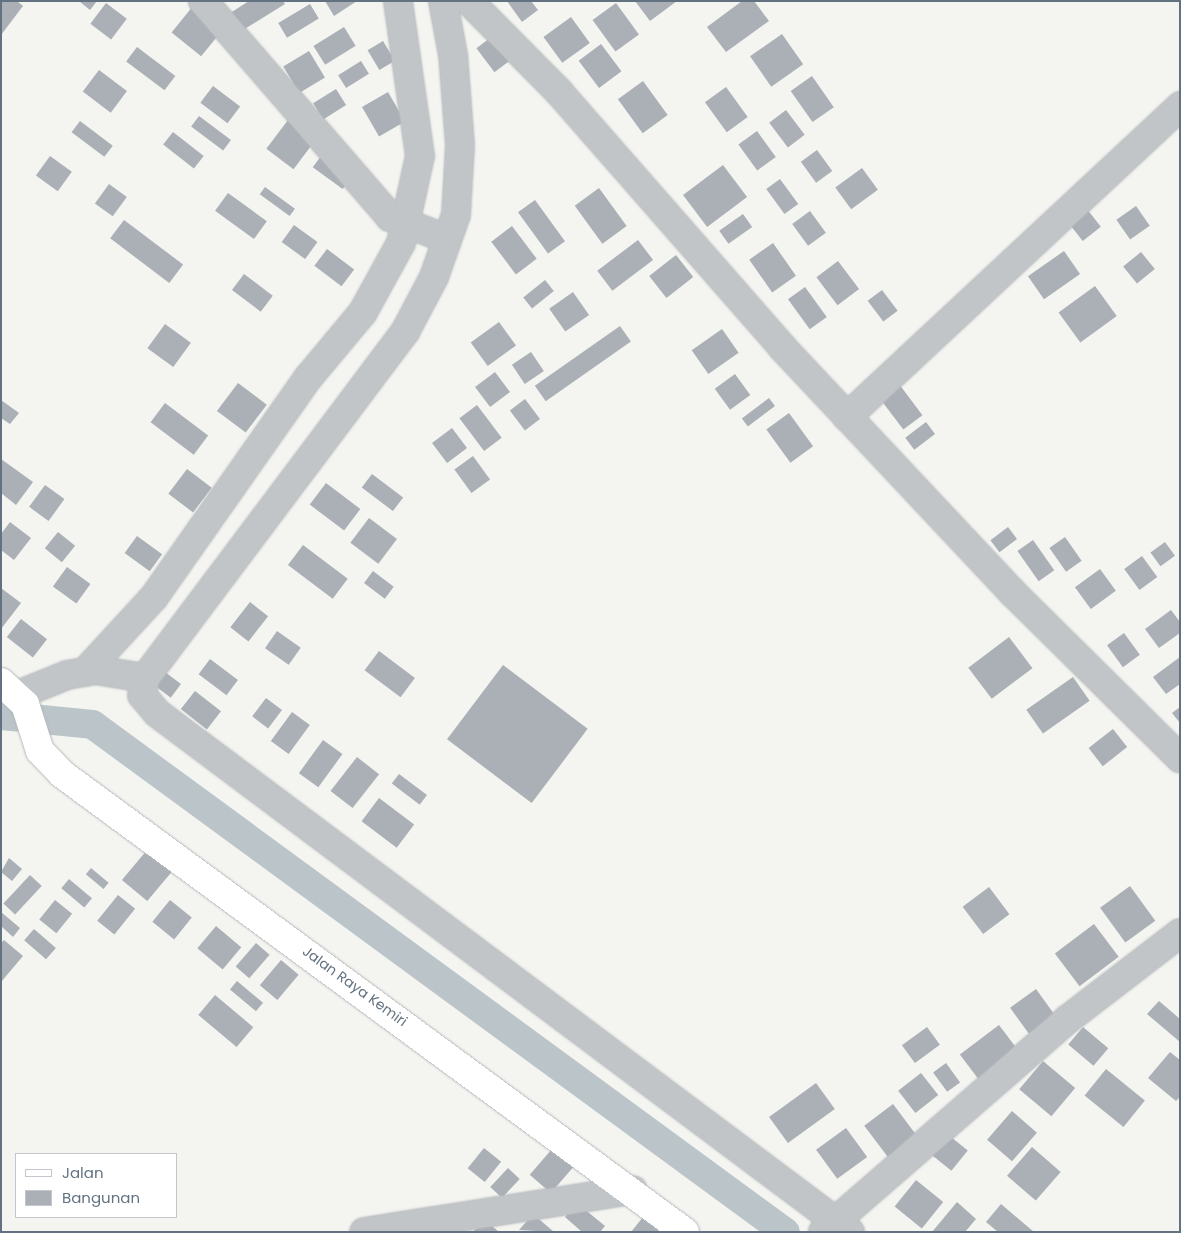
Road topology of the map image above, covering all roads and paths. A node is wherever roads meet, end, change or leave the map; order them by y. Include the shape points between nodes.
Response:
1 (203, 1) edge
2 (398, 1) edge
3 (442, 1) edge
4 (469, 1) edge
5 (1180, 106) edge
6 (411, 227) junction
7 (444, 238) junction
8 (847, 417) junction
9 (95, 670) junction
10 (139, 676) junction
11 (22, 706) edge
12 (1180, 758) edge
13 (1180, 933) edge
14 (633, 1190) junction
15 (834, 1228) edge
16 (364, 1232) edge
17 (686, 1232) edge

1 - 6 street via 390,217
2 - 6 street via 420,139
3 - 7 street via 453,55 460,145 456,216
4 - 8 street via 559,92
5 - 8 street
6 - 7 street
6 - 9 street via 362,312 308,378 154,597
7 - 10 street via 434,277 406,332
8 - 12 street via 1013,594
9 - 10 street
9 - 11 street via 67,675
10 - 15 street via 144,699 165,719
11 - 14 main road, Jalan Raya Kemiri via 40,751 62,774
13 - 15 street via 1068,1019
14 - 16 street
14 - 17 main road, Jalan Raya Kemiri

